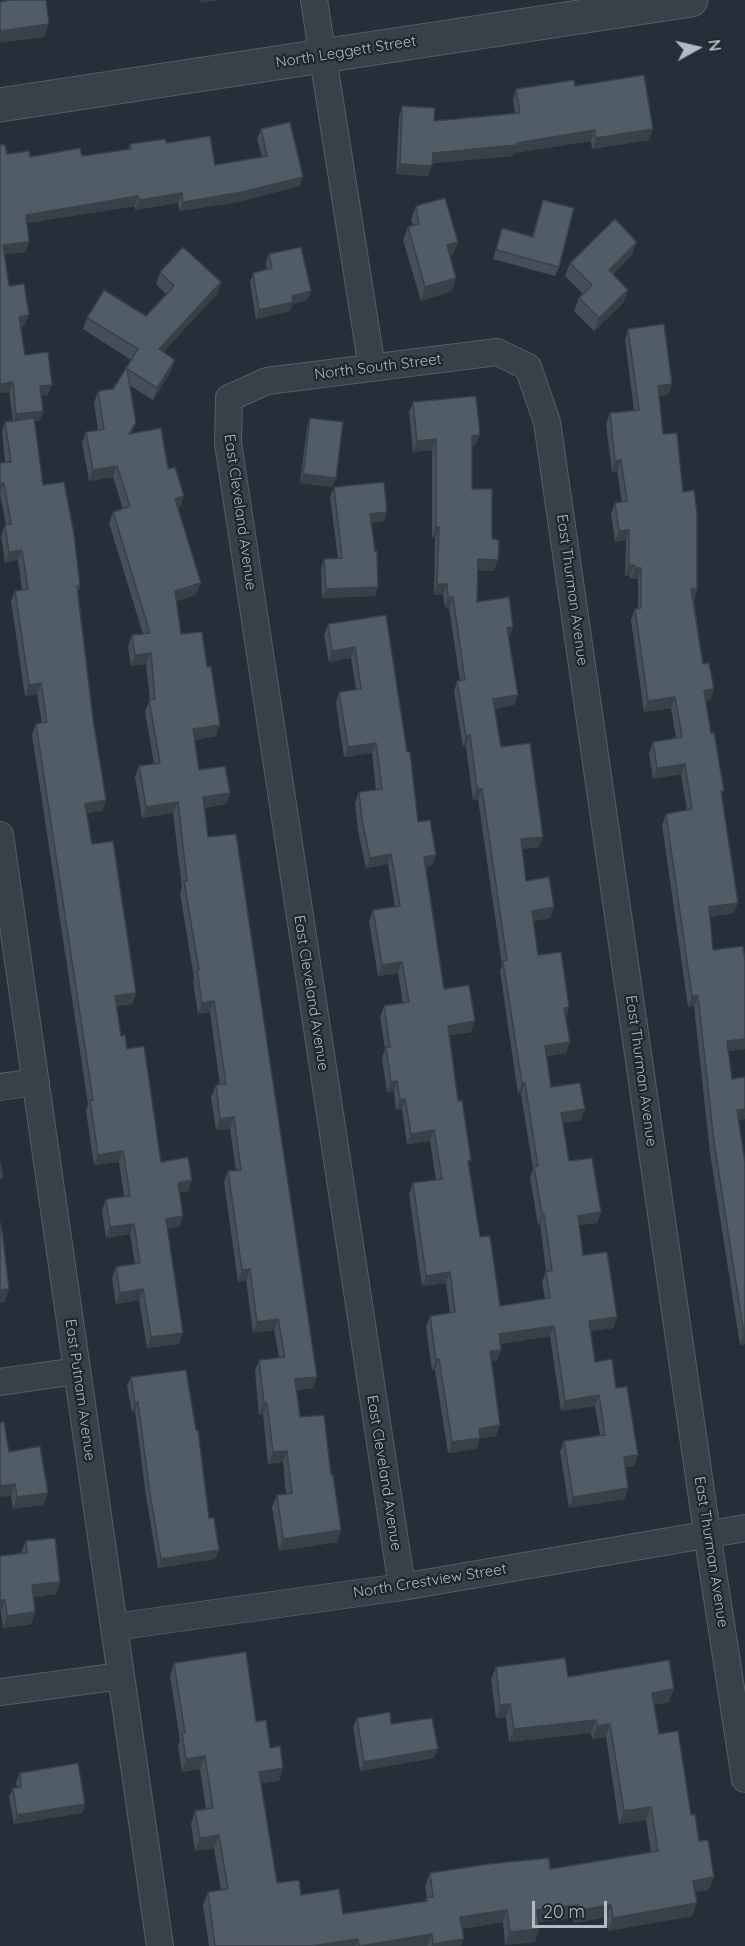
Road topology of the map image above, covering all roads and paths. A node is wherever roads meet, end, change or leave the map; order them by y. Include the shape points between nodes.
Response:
1 (314, 0) edge
2 (691, 0) edge
3 (323, 56) junction
4 (0, 105) edge
5 (528, 367) joint
6 (372, 368) junction
7 (229, 398) joint
8 (0, 835) edge
9 (36, 1082) junction
10 (0, 1087) edge
11 (77, 1371) junction
12 (0, 1382) edge
13 (745, 1528) edge
14 (707, 1533) junction
15 (402, 1587) junction
16 (114, 1627) junction
17 (121, 1676) junction
18 (0, 1692) edge
19 (745, 1779) edge
20 (160, 1946) edge

1 - 3 street
2 - 3 street, North Leggett Street
3 - 4 street, North Leggett Street
3 - 6 street
5 - 6 street, North South Street via 497,352
5 - 14 street, East Thurman Avenue via 548,422
6 - 7 street, North South Street via 267,381
7 - 15 street, East Cleveland Avenue via 228,443
8 - 9 street, East Putnam Avenue
9 - 10 street
9 - 11 street, East Putnam Avenue
11 - 12 street
11 - 16 street, East Putnam Avenue
13 - 14 street, North Crestview Street
14 - 15 street, North Crestview Street
14 - 19 street, East Thurman Avenue
15 - 16 street, North Crestview Street
16 - 17 street, East Putnam Avenue
17 - 18 street
17 - 20 street, East Putnam Avenue

